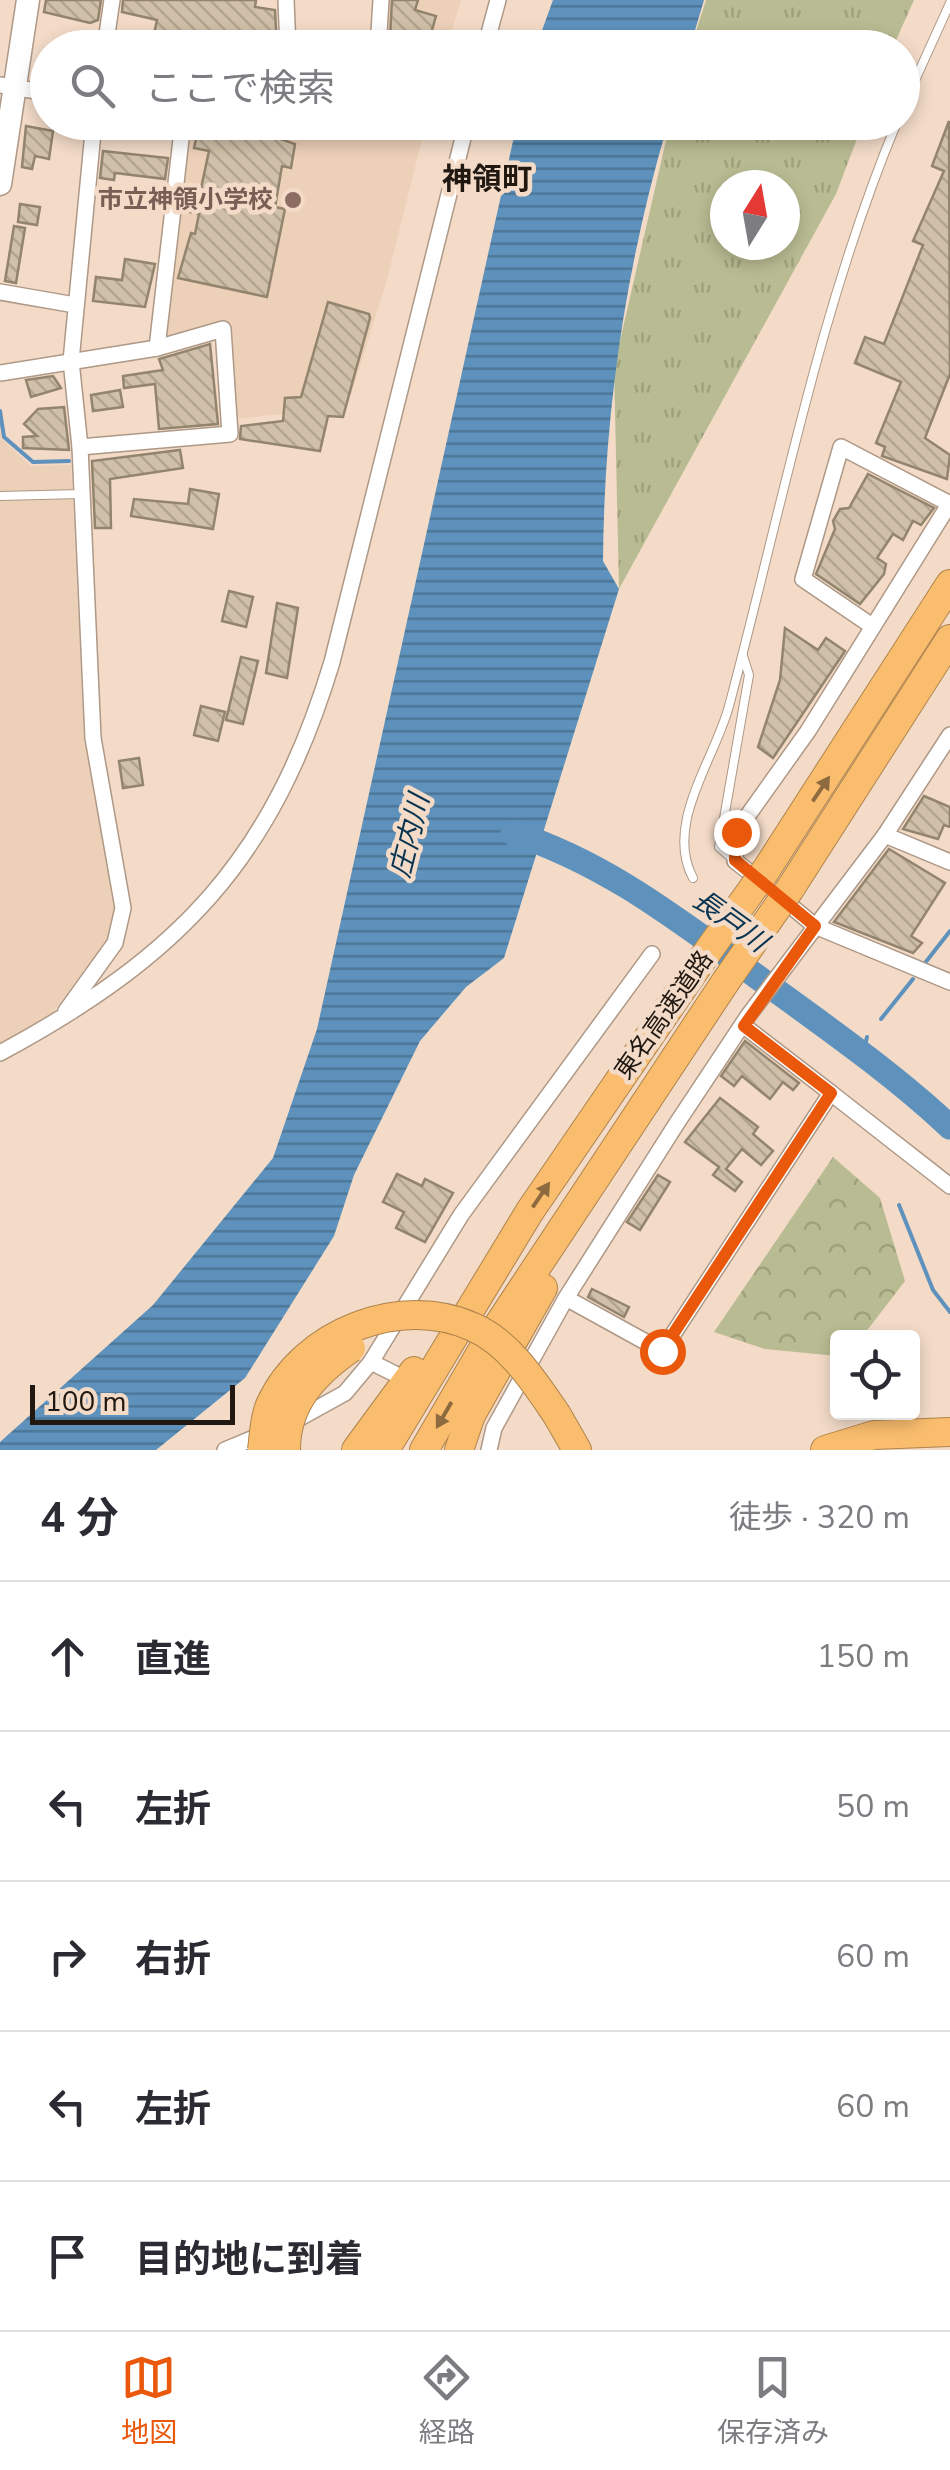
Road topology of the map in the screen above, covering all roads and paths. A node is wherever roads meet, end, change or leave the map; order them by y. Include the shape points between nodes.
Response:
1 (28, 0) edge
2 (112, 0) edge
3 (286, 0) edge
4 (381, 0) edge
5 (498, 0) edge
6 (950, 3) edge
7 (108, 30) edge
8 (287, 30) edge
9 (379, 30) edge
10 (490, 30) edge
11 (920, 69) edge
12 (7, 86) edge
13 (92, 140) edge
14 (181, 140) edge
15 (462, 140) edge
16 (891, 140) edge
17 (0, 184) edge
18 (0, 292) edge
19 (75, 304) junction
20 (157, 348) junction
21 (71, 361) junction
22 (0, 373) edge
23 (80, 447) junction
24 (81, 494) junction
25 (0, 496) edge
26 (950, 503) edge
27 (950, 584) edge
28 (872, 626) junction
29 (950, 639) edge
30 (742, 654) junction
31 (948, 744) edge
32 (885, 835) junction
33 (735, 860) junction
34 (950, 862) edge
35 (693, 878) dead end
36 (815, 926) junction
37 (652, 954) dead end
38 (950, 982) edge
39 (700, 1018) junction
40 (62, 1020) junction
41 (746, 1021) junction
42 (0, 1036) edge
43 (16, 1044) junction
44 (0, 1052) edge
45 (831, 1093) junction
46 (950, 1186) edge
47 (488, 1277) junction
48 (566, 1298) junction
49 (372, 1362) junction
50 (395, 1374) dead end
51 (478, 1419) dead end
52 (494, 1428) junction
53 (551, 1431) edge
54 (950, 1432) edge
55 (868, 1442) edge
56 (225, 1450) edge
57 (262, 1450) edge
58 (286, 1450) edge
59 (356, 1450) edge
60 (385, 1450) edge
61 (424, 1450) edge
62 (459, 1450) edge
63 (488, 1450) edge
64 (577, 1450) edge
65 (825, 1450) edge

1 - 12 street
2 - 7 street
3 - 8 street
4 - 9 street
5 - 10 street
6 - 11 lane
12 - 17 street
13 - 19 street
14 - 20 street
15 - 40 street via 312,726 232,874 146,960
16 - 30 lane via 835,299
18 - 19 street
19 - 21 street
20 - 21 street
20 - 23 street via 223,329 230,434
21 - 22 street
21 - 23 street
23 - 24 street
24 - 25 lane
24 - 40 street via 93,738 123,908 115,943
26 - 28 street
26 - 28 street via 841,446 802,579
47 -> 27 highway, 東名高速道路, bridge via 766,870
28 - 33 street via 736,832
29 - 39 highway, 東名高速道路, bridge
30 - 33 lane via 748,675 718,848
30 - 35 lane via 720,737 686,819 682,842
31 - 32 street
32 - 34 street
32 - 36 street
33 - 36 street
36 - 38 street
36 - 41 street
37 - 49 street via 462,1215
39 -> 61 highway, 東名高速道路 via 487,1342
39 - 62 highway via 490,1380
40 - 43 street
41 - 45 street
41 - 48 street
42 - 43 street
43 - 44 street
45 - 46 street
45 - 48 street via 662,1351
47 - 59 highway
47 - 60 highway, 東名高速道路
48 - 52 street
49 - 50 street
49 - 56 street via 345,1393 310,1415
51 - 52 street
52 - 63 street
53 - 57 highway, bridge via 535,1382 496,1340 473,1326 412,1314 355,1326 304,1360 270,1405
53 - 58 highway, bridge via 488,1355 470,1343 414,1330 352,1346 317,1375 292,1409
53 - 64 highway
54 - 55 highway
55 - 65 highway

